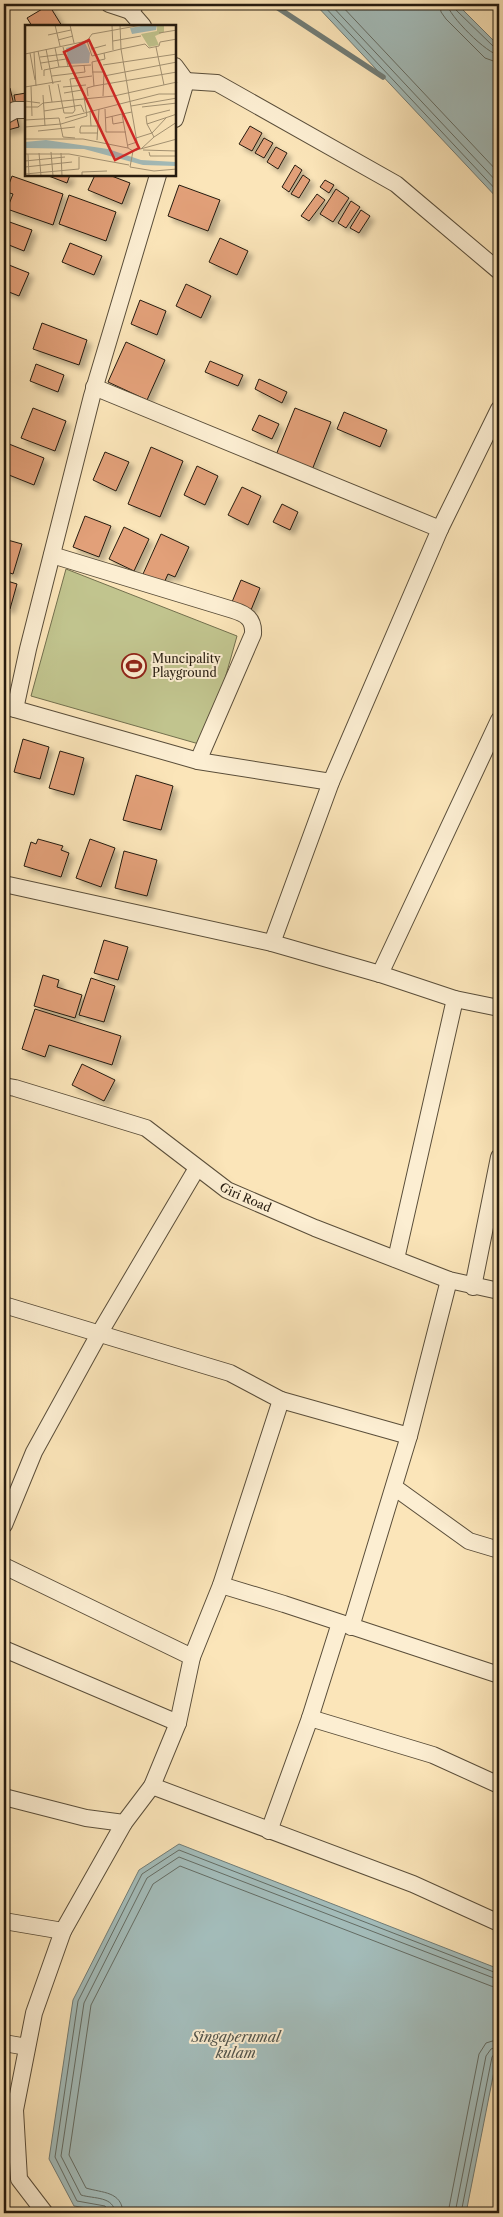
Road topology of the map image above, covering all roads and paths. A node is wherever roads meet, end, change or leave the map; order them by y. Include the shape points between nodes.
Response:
1 (109, 4) edge
2 (133, 7) edge
3 (142, 25) edge
4 (176, 67) edge
5 (186, 81) junction
6 (25, 110) edge
7 (4, 116) edge
8 (176, 116) edge
9 (158, 176) edge
10 (499, 271) edge
11 (94, 386) junction
12 (499, 409) edge
13 (440, 529) junction
14 (52, 554) junction
15 (9, 708) edge
16 (499, 720) edge
17 (198, 761) junction
18 (331, 782) junction
19 (4, 884) edge
20 (272, 943) junction
21 (380, 974) junction
22 (455, 999) junction
23 (499, 1008) edge
24 (4, 1086) edge
25 (499, 1157) edge
26 (197, 1168) junction
27 (396, 1259) junction
28 (449, 1280) junction
29 (473, 1287) junction
30 (499, 1291) edge
31 (4, 1305) edge
32 (100, 1334) junction
33 (281, 1400) junction
34 (409, 1436) junction
35 (394, 1487) junction
36 (9, 1500) edge
37 (4, 1525) edge
38 (499, 1550) edge
39 (4, 1566) edge
40 (221, 1585) junction
41 (346, 1625) junction
42 (4, 1649) edge
43 (192, 1657) junction
44 (499, 1675) edge
45 (310, 1718) junction
46 (178, 1723) junction
47 (499, 1785) edge
48 (152, 1786) junction
49 (4, 1797) edge
50 (124, 1823) junction
51 (269, 1831) junction
52 (4, 1921) edge
53 (499, 1923) edge
54 (63, 1931) junction
55 (4, 2043) edge
56 (27, 2047) junction
57 (11, 2177) edge
58 (45, 2213) edge

1 - 2 street
2 - 3 street
4 - 5 street
5 - 8 street
5 - 10 street via 217,83 396,184
6 - 7 street via 15,110
9 - 11 street
11 - 13 street
11 - 14 street
12 - 13 street
13 - 18 street
14 - 15 street
14 - 17 street via 233,610 249,618 254,625 253,634
15 - 17 street
16 - 21 street
17 - 18 street
18 - 20 street
19 - 20 street
20 - 21 street
21 - 22 street
22 - 23 street
22 - 27 street
24 - 26 street, Giri Road via 146,1128
25 - 29 street
26 - 27 street, Giri Road via 227,1190
26 - 32 street
27 - 28 street, Giri Road
28 - 29 street, Giri Road
28 - 34 street
29 - 30 street, Giri Road
31 - 32 street
32 - 33 street via 230,1373
32 - 36 street
33 - 34 street
33 - 40 street
34 - 35 street
35 - 38 street via 469,1541
35 - 41 street
36 - 37 street
39 - 43 street
40 - 41 street
40 - 43 street
41 - 44 street
41 - 45 street
42 - 46 street
43 - 46 street
45 - 47 street via 433,1755
45 - 51 street
46 - 48 street
48 - 50 street
48 - 51 street
49 - 50 street via 86,1818
50 - 54 street
51 - 53 street via 413,1884
52 - 54 street
54 - 56 street via 34,2012
55 - 56 street
56 - 57 street via 15,2110
57 - 58 street

